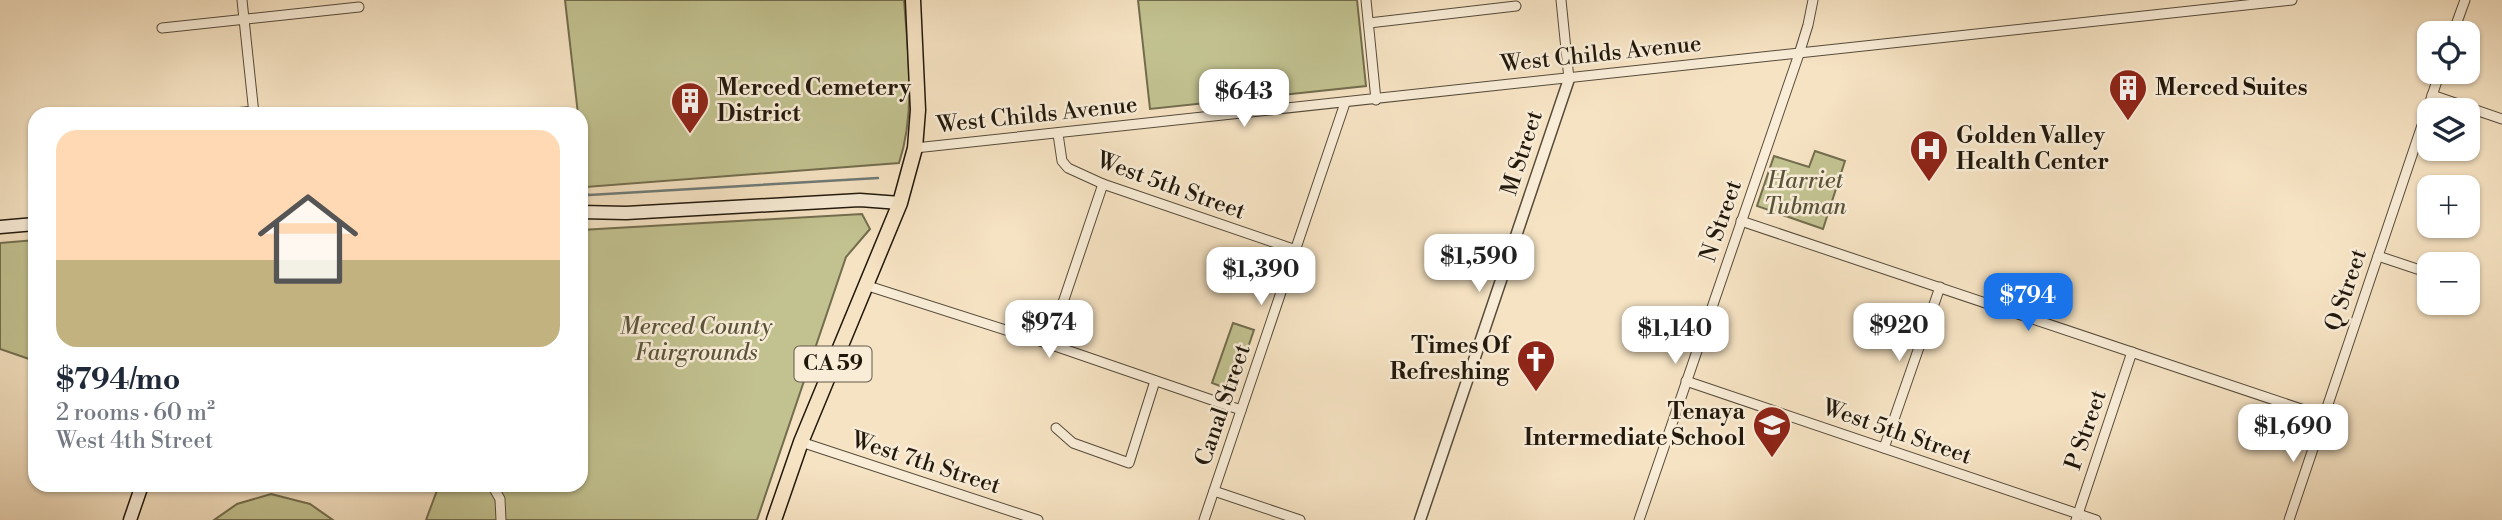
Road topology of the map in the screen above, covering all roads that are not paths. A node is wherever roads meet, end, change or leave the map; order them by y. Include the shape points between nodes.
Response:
1 (242, 0) edge
2 (913, 0) edge
3 (1366, 0) edge
4 (1560, 0) edge
5 (1813, 0) edge
6 (2292, 0) edge
7 (2465, 0) edge
8 (2265, 1) edge
9 (1516, 6) dead end
10 (359, 7) dead end
11 (244, 19) junction
12 (2458, 21) edge
13 (1369, 23) junction
14 (162, 28) dead end
15 (1799, 54) junction
16 (1569, 79) junction
17 (2436, 84) edge
18 (2432, 95) junction
19 (1376, 100) junction
20 (1345, 103) junction
21 (253, 107) edge
22 (2502, 118) edge
23 (1058, 134) junction
24 (915, 148) junction
25 (1103, 184) junction
26 (900, 203) junction
27 (588, 212) edge
28 (1741, 221) junction
29 (28, 225) edge
30 (0, 227) edge
31 (1296, 250) junction
32 (2378, 256) junction
33 (2417, 269) edge
34 (865, 285) junction
35 (1940, 287) junction
36 (1049, 344) junction
37 (2132, 352) junction
38 (1155, 380) junction
39 (1686, 381) junction
40 (1241, 410) junction
41 (2325, 417) junction
42 (1056, 428) dead end
43 (801, 442) junction
44 (1884, 448) junction
45 (1214, 491) junction
46 (140, 492) edge
47 (496, 492) edge
48 (2077, 517) edge
49 (130, 520) edge
50 (501, 520) edge
51 (774, 520) edge
52 (1038, 520) edge
53 (1204, 520) edge
54 (1300, 520) edge
55 (1420, 520) edge
56 (1639, 520) edge
57 (2096, 520) edge
58 (2289, 520) edge

1 - 11 street
2 - 24 highway, CA 59 via 918,110
3 - 13 street
4 - 16 street
5 - 15 street, N Street
6 - 8 street, West Childs Avenue
7 - 12 street
8 - 15 street, West Childs Avenue
9 - 13 street
10 - 11 street
11 - 14 street
11 - 21 street
13 - 19 street
15 - 16 street, West Childs Avenue
15 - 28 street, N Street
16 - 19 street, West Childs Avenue
16 - 55 street, M Street
17 - 18 street, Q Street
18 - 22 street
18 - 32 street, Q Street
19 - 20 street, West Childs Avenue
20 - 23 street, West Childs Avenue
20 - 31 street, Canal Street
23 - 24 street, West Childs Avenue
23 - 25 street, West 5th Street via 1062,161 1068,169
24 - 26 highway, CA 59
25 - 31 street, West 5th Street
25 - 36 street
26 - 27 main road via 860,200
26 - 34 highway, CA 59
28 - 35 street
28 - 39 street, N Street
29 - 30 main road
31 - 40 street, Canal Street
32 - 33 street
32 - 41 street, Q Street
34 - 36 street
34 - 43 highway, CA 59
35 - 37 street
35 - 44 street
36 - 38 street
37 - 41 street
37 - 48 street, P Street
38 - 40 street
38 - 42 street via 1129,463 1073,443
39 - 44 street, West 5th Street
39 - 56 street, N Street
40 - 45 street, Canal Street
41 - 58 street, Q Street
43 - 51 highway, CA 59
43 - 52 street, West 7th Street
44 - 48 street, West 5th Street
45 - 53 street, Canal Street
45 - 54 street
46 - 49 main road
47 - 50 street
48 - 57 street, West 5th Street

